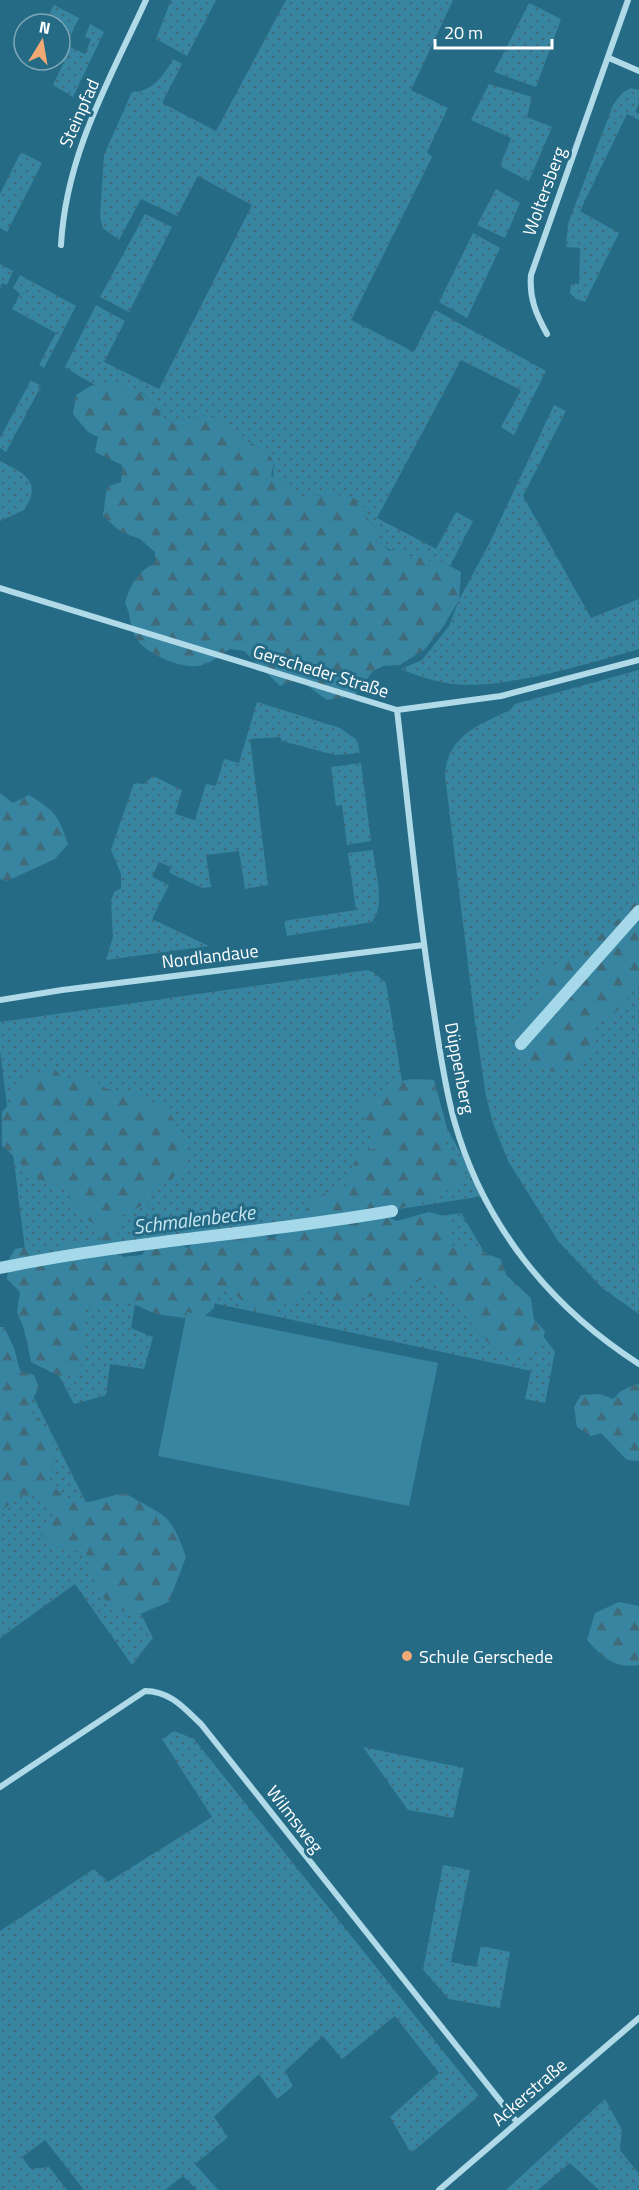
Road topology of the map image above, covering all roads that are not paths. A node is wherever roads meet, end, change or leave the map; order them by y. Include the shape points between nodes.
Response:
1 (146, 0) edge
2 (628, 0) edge
3 (609, 58) junction
4 (639, 72) edge
5 (61, 245) dead end
6 (547, 334) dead end
7 (0, 588) edge
8 (639, 660) edge
9 (398, 710) junction
10 (424, 945) junction
11 (0, 1000) edge
12 (639, 1364) edge
13 (0, 1787) edge
14 (639, 2018) edge
15 (517, 2122) junction
16 (439, 2190) edge

1 - 5 street, Steinpfad via 75,160 65,202
2 - 3 street, Woltersberg
3 - 4 street
3 - 6 street, Woltersberg via 531,275 536,313
7 - 9 street, Gerscheder Straße
8 - 9 street, Gerscheder Straße via 501,696
9 - 10 street, Düppenberg
10 - 11 street, Nordlandaue
10 - 12 street, Düppenberg via 446,1089 468,1164 516,1249 553,1296 584,1325
13 - 15 street, Wilmsweg via 145,1691 172,1697 201,1724
14 - 15 street, Ackerstraße
15 - 16 street, Ackerstraße

